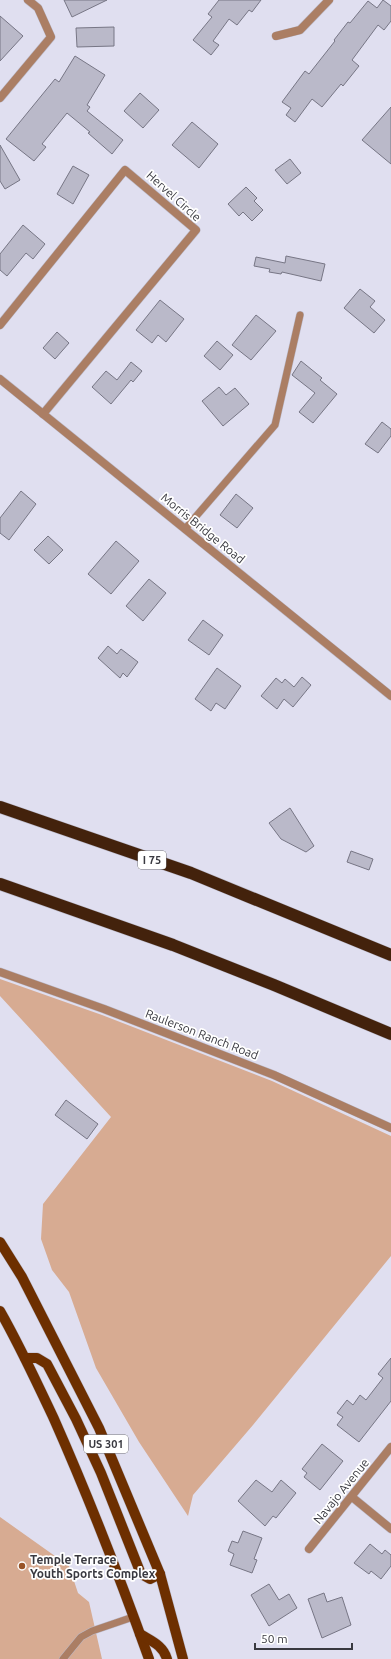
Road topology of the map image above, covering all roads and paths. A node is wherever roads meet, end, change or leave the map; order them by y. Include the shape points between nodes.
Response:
1 (28, 0) edge
2 (329, 0) edge
3 (276, 36) dead end
4 (0, 98) edge
5 (300, 315) dead end
6 (0, 325) edge
7 (0, 379) edge
8 (43, 414) junction
9 (185, 529) junction
10 (391, 696) edge
11 (0, 807) edge
12 (0, 884) edge
13 (391, 955) edge
14 (0, 972) edge
15 (391, 1034) edge
16 (391, 1128) edge
17 (0, 1242) edge
18 (0, 1311) edge
19 (24, 1358) junction
20 (391, 1447) edge
21 (352, 1497) junction
22 (391, 1529) edge
23 (309, 1549) dead end
24 (160, 1574) junction
25 (133, 1617) junction
26 (140, 1634) junction
27 (63, 1659) edge
28 (149, 1659) edge
29 (167, 1659) edge
30 (183, 1659) edge

1 - 4 street via 38,8 52,37
2 - 3 street via 300,30
5 - 9 lane via 274,424
6 - 8 street, Hervel Circle via 125,170 196,230
7 - 8 street, Morris Bridge Road
8 - 9 street, Morris Bridge Road
9 - 10 street, Morris Bridge Road
11 - 13 highway, I 75 via 191,873
12 - 15 highway via 173,945
14 - 16 street, Raulerson Ranch Road via 274,1075
17 - 24 main road, US 301 via 22,1277 99,1428
18 - 19 main road, US 301
19 - 24 main road via 38,1358 47,1364 101,1473 141,1574 150,1579
19 - 25 main road, US 301 via 72,1461
20 - 21 street, Navajo Avenue
21 - 22 street
21 - 23 street, Navajo Avenue
24 - 30 main road, US 301
25 - 26 main road, US 301
25 - 27 lane via 81,1637
26 - 28 main road, US 301
26 - 29 main road via 161,1646

